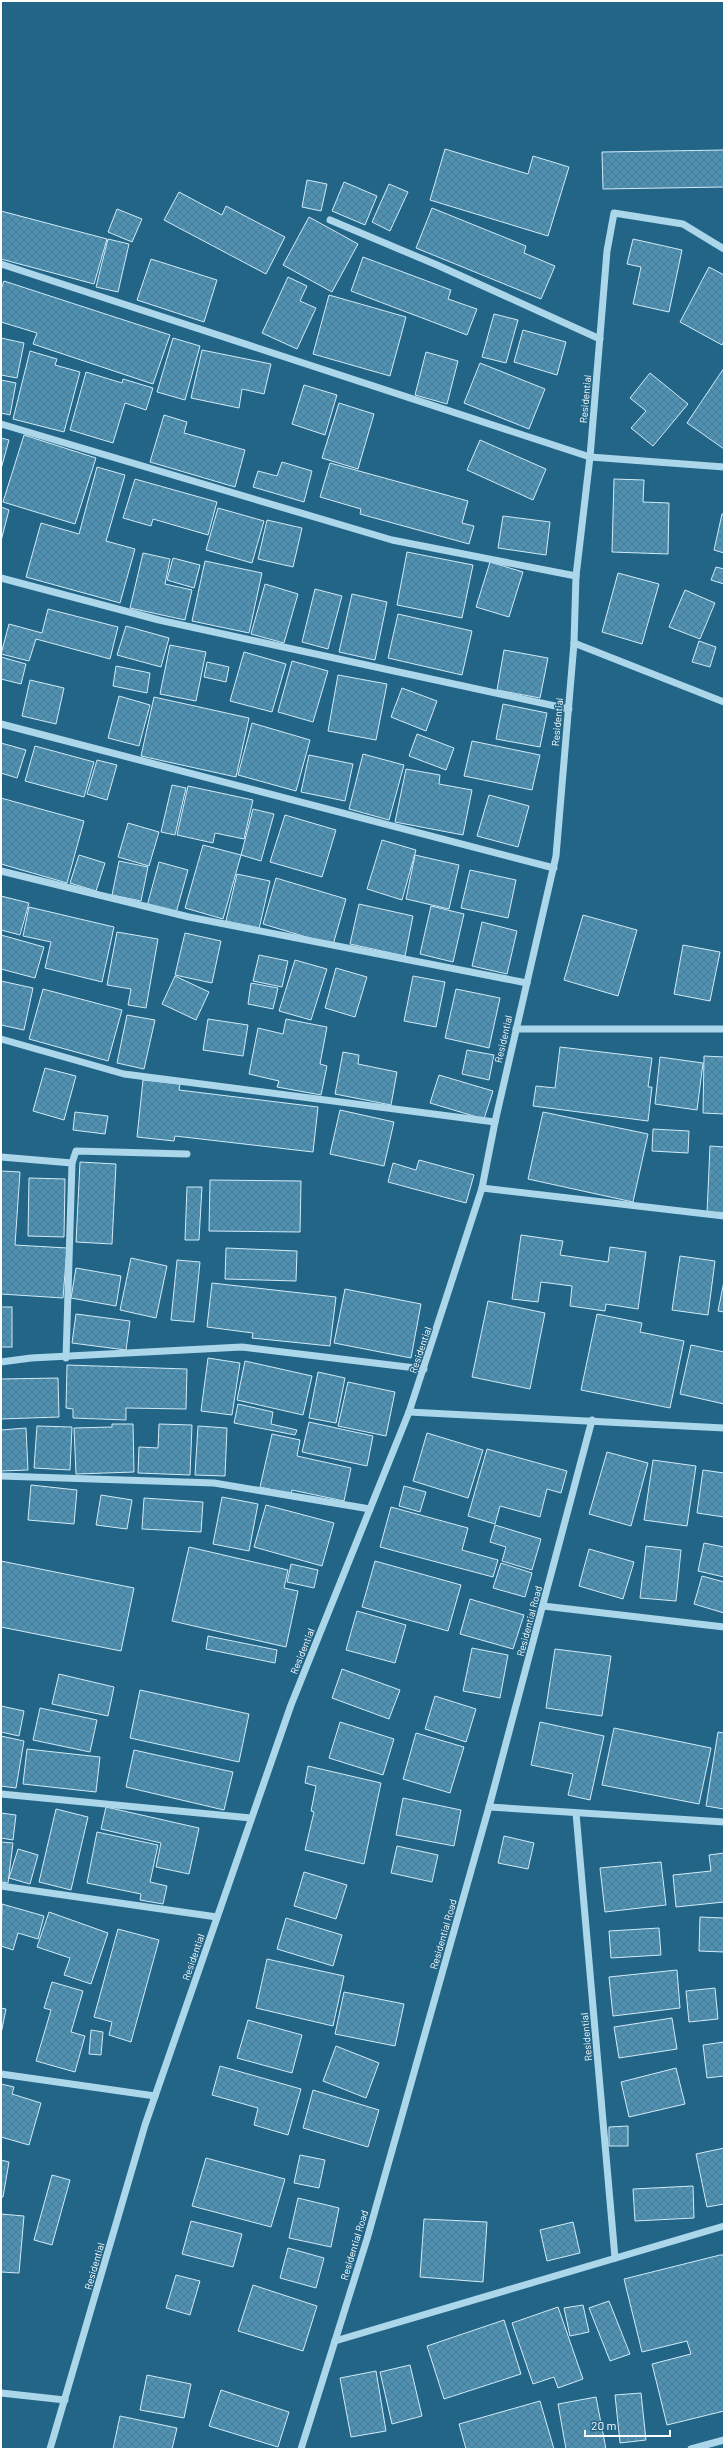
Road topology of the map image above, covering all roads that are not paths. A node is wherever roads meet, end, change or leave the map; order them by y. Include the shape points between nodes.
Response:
1 (330, 220) dead end
2 (724, 249) edge
3 (1, 264) edge
4 (600, 339) junction
5 (1, 424) edge
6 (590, 457) junction
7 (724, 467) edge
8 (576, 576) junction
9 (1, 578) edge
10 (574, 643) junction
11 (724, 702) edge
12 (568, 708) junction
13 (1, 724) edge
14 (554, 868) junction
15 (1, 871) edge
16 (527, 982) junction
17 (516, 1029) junction
18 (724, 1029) edge
19 (1, 1039) edge
20 (495, 1122) junction
21 (187, 1154) dead end
22 (1, 1157) edge
23 (72, 1163) junction
24 (482, 1188) junction
25 (724, 1216) edge
26 (66, 1358) junction
27 (1, 1362) edge
28 (424, 1369) junction
29 (409, 1412) junction
30 (592, 1420) junction
31 (724, 1428) edge
32 (1, 1476) edge
33 (370, 1509) junction
34 (543, 1606) junction
35 (724, 1627) edge
36 (1, 1794) edge
37 (489, 1807) junction
38 (576, 1813) junction
39 (252, 1818) junction
40 (724, 1822) edge
41 (1, 1886) edge
42 (217, 1917) junction
43 (1, 2074) edge
44 (155, 2096) junction
45 (724, 2226) edge
46 (616, 2258) junction
47 (335, 2341) junction
48 (1, 2393) edge
49 (65, 2400) junction
50 (724, 2440) edge
51 (50, 2449) edge
52 (301, 2449) edge
53 (691, 2449) edge

1 - 4 street
2 - 4 street, Residential via 683,224 614,213 607,251
3 - 6 street
4 - 6 street, Residential
5 - 8 street via 392,540
6 - 7 street
6 - 8 street, Residential
8 - 10 street, Residential
9 - 12 street via 159,620
10 - 11 street
10 - 12 street, Residential
12 - 14 street, Residential
13 - 14 street
14 - 16 street, Residential
15 - 16 street via 189,917
16 - 17 street, Residential
17 - 18 street
17 - 20 street, Residential
19 - 20 street via 124,1074
20 - 24 street, Residential
21 - 23 street via 76,1151
22 - 23 street
23 - 26 street
24 - 25 street
24 - 28 street, Residential
26 - 27 street via 31,1358
26 - 28 street via 242,1347
28 - 29 street, Residential
29 - 30 street
29 - 33 street, Residential
30 - 31 street
30 - 34 street, Residential Road
32 - 33 street via 214,1483
33 - 39 street, Residential via 291,1705
34 - 35 street
34 - 37 street, Residential Road
36 - 39 street
37 - 38 street
37 - 47 street, Residential Road via 369,2231
38 - 40 street
38 - 46 street, Residential
39 - 42 street, Residential
41 - 42 street
42 - 44 street, Residential
43 - 44 street
44 - 49 street, Residential
45 - 46 street
46 - 47 street
47 - 52 street, Residential Road
48 - 49 street
49 - 51 street, Residential
50 - 53 street

